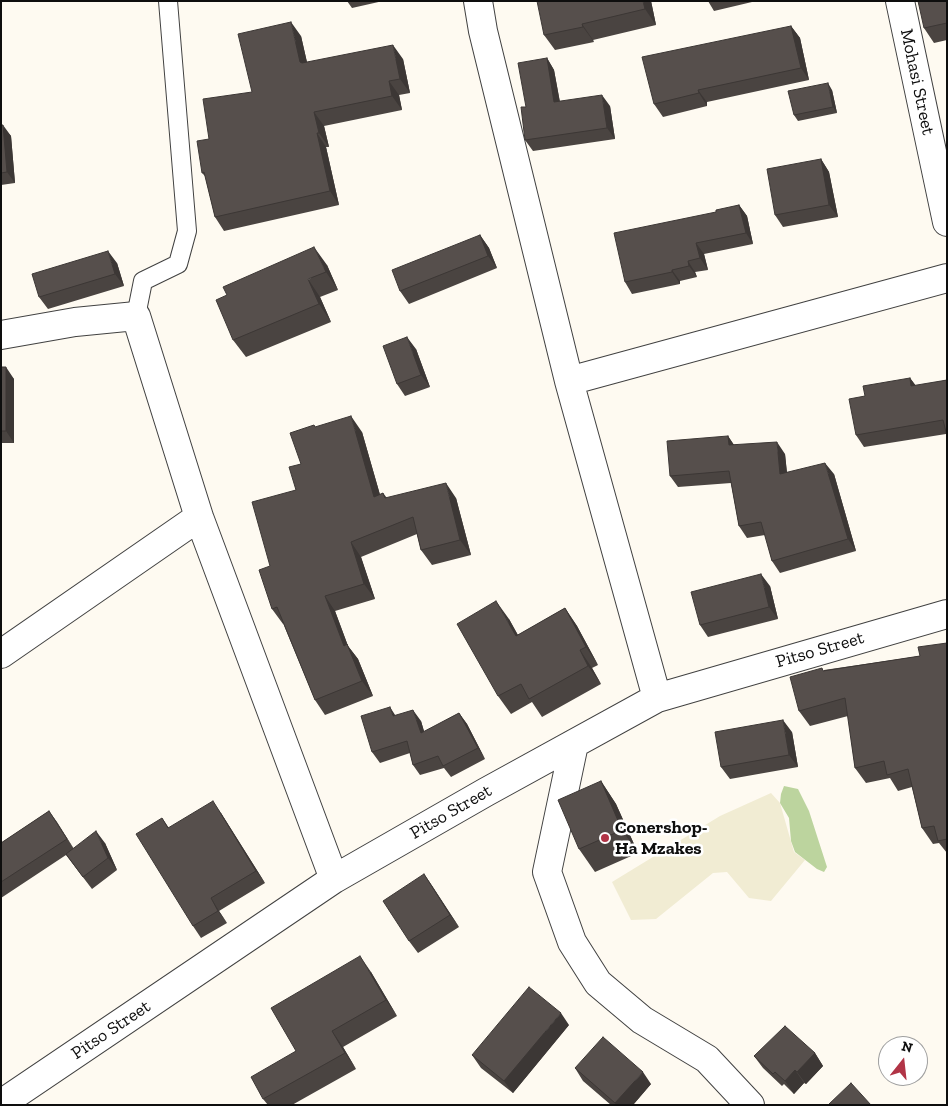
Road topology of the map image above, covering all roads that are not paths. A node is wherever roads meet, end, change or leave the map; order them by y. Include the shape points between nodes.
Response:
1 (168, 1) edge
2 (478, 1) edge
3 (900, 1) edge
4 (947, 222) edge
5 (947, 278) edge
6 (136, 316) junction
7 (1, 335) edge
8 (569, 381) junction
9 (199, 517) junction
10 (947, 614) edge
11 (1, 654) edge
12 (656, 698) junction
13 (574, 744) junction
14 (334, 879) junction
15 (1, 1104) edge
16 (746, 1104) edge

1 - 6 lane via 187,231 178,264 143,281
2 - 8 street
3 - 4 street, Mohasi Street
5 - 8 street
6 - 7 street via 75,322
6 - 9 street
8 - 12 street
9 - 11 street
9 - 14 street
10 - 12 street, Pitso Street
12 - 13 street, Pitso Street
13 - 14 street, Pitso Street
13 - 16 street via 547,872 572,942 598,983 642,1020 707,1059
14 - 15 street, Pitso Street

